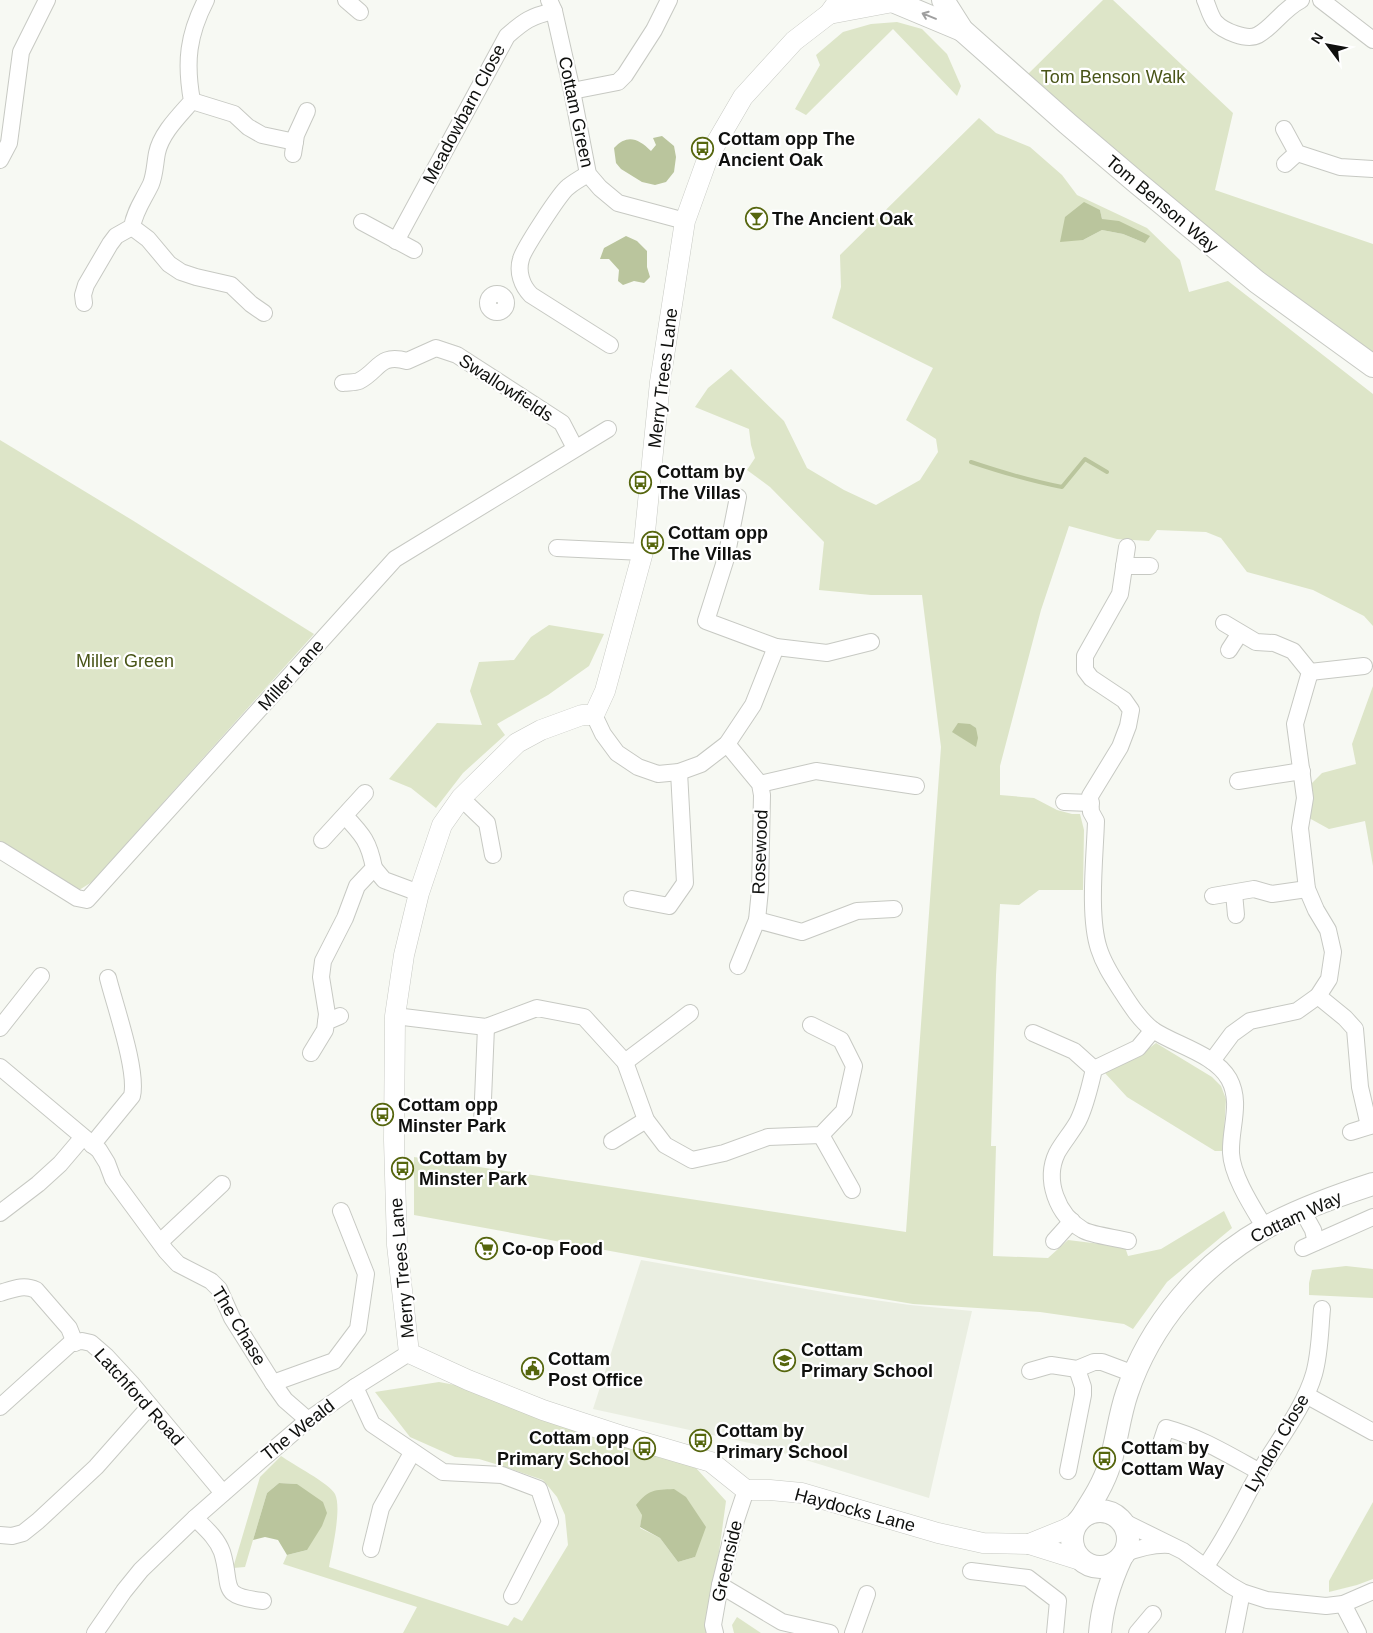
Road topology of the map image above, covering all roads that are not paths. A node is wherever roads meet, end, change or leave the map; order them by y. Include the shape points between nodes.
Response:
1 (47, 0) edge
2 (206, 0) edge
3 (346, 0) edge
4 (669, 0) edge
5 (943, 0) edge
6 (1205, 0) edge
7 (1300, 0) edge
8 (1321, 0) edge
9 (895, 1) edge
10 (552, 5) edge
11 (834, 7) edge
12 (360, 12) dead end
13 (962, 30) junction
14 (1373, 40) edge
15 (572, 91) junction
16 (192, 100) junction
17 (307, 111) dead end
18 (1284, 130) dead end
19 (0, 160) edge
20 (1373, 169) edge
21 (588, 174) junction
22 (685, 221) junction
23 (362, 222) dead end
24 (132, 226) junction
25 (396, 241) junction
26 (414, 250) dead end
27 (525, 290) junction
28 (506, 300) dead end
29 (84, 303) dead end
30 (264, 313) dead end
31 (610, 345) dead end
32 (1373, 366) edge
33 (343, 382) dead end
34 (608, 429) dead end
35 (575, 448) junction
36 (738, 497) dead end
37 (557, 548) dead end
38 (1127, 548) dead end
39 (643, 552) junction
40 (1124, 566) junction
41 (1150, 566) dead end
42 (1224, 623) dead end
43 (1240, 633) junction
44 (871, 642) dead end
45 (776, 647) junction
46 (1230, 650) dead end
47 (1364, 666) dead end
48 (1310, 672) junction
49 (594, 716) junction
50 (727, 744) junction
51 (1302, 771) junction
52 (679, 772) junction
53 (1238, 781) dead end
54 (760, 784) junction
55 (916, 786) dead end
56 (365, 793) dead end
57 (461, 798) junction
58 (1064, 802) dead end
59 (1090, 803) junction
60 (345, 816) junction
61 (322, 840) dead end
62 (0, 850) edge
63 (493, 856) dead end
64 (374, 868) junction
65 (1307, 888) junction
66 (419, 893) junction
67 (1234, 893) junction
68 (1213, 896) dead end
69 (632, 899) dead end
70 (894, 909) dead end
71 (1236, 915) dead end
72 (757, 920) junction
73 (738, 966) dead end
74 (41, 976) dead end
75 (108, 978) dead end
76 (1318, 996) junction
77 (690, 1013) dead end
78 (396, 1016) junction
79 (811, 1025) dead end
80 (486, 1026) junction
81 (0, 1028) edge
82 (1153, 1030) junction
83 (1033, 1033) dead end
84 (311, 1053) dead end
85 (1212, 1061) junction
86 (625, 1062) junction
87 (0, 1067) edge
88 (1094, 1069) junction
89 (646, 1120) junction
90 (482, 1123) dead end
91 (1371, 1125) edge
92 (1351, 1132) dead end
93 (821, 1135) junction
94 (88, 1141) junction
95 (612, 1141) dead end
96 (222, 1184) dead end
97 (1373, 1184) edge
98 (852, 1190) dead end
99 (1302, 1210) junction
100 (341, 1211) dead end
101 (0, 1213) edge
102 (1373, 1217) edge
103 (1072, 1221) junction
104 (1264, 1228) junction
105 (1054, 1241) dead end
106 (1128, 1241) dead end
107 (160, 1242) junction
108 (0, 1293) edge
109 (1322, 1309) dead end
110 (75, 1343) junction
111 (409, 1353) junction
112 (1077, 1369) junction
113 (1030, 1372) dead end
114 (1134, 1374) junction
115 (273, 1383) junction
116 (355, 1387) junction
117 (1306, 1395) junction
118 (150, 1406) junction
119 (0, 1407) edge
120 (308, 1420) junction
121 (1373, 1432) edge
122 (1161, 1443) dead end
123 (412, 1453) junction
124 (1110, 1462) junction
125 (1068, 1471) dead end
126 (1260, 1472) junction
127 (746, 1490) junction
128 (223, 1493) junction
129 (195, 1518) junction
130 (1079, 1520) junction
131 (1121, 1520) junction
132 (0, 1535) edge
133 (1029, 1544) junction
134 (1169, 1545) junction
135 (370, 1549) dead end
136 (1123, 1556) junction
137 (1081, 1561) junction
138 (1205, 1567) junction
139 (971, 1571) dead end
140 (720, 1585) junction
141 (1373, 1591) edge
142 (1242, 1592) junction
143 (867, 1594) dead end
144 (512, 1596) dead end
145 (263, 1601) dead end
146 (1343, 1604) junction
147 (1153, 1614) dead end
148 (1100, 1624) edge
149 (95, 1633) edge
150 (715, 1633) edge
151 (830, 1633) edge
152 (853, 1633) edge
153 (1055, 1633) edge
154 (1137, 1633) edge
155 (1234, 1633) edge
156 (1358, 1633) edge

1 - 19 street via 21,52 9,143
2 - 16 street via 193,31 188,57
3 - 12 street
4 - 15 street via 649,38 618,82
5 - 13 main road, Tom Benson Way
6 - 7 street via 1215,22 1233,34 1250,37 1257,35
8 - 14 street
9 - 11 street, Merry Trees Lane
13 -> 9 main road, Tom Benson Way
10 - 15 street, Cottam Green
10 - 25 street, Meadowbarn Close via 522,22 507,36
11 - 22 street, Merry Trees Lane via 794,41 743,97 708,157
13 - 32 main road, Tom Benson Way via 1135,182 1257,282
15 - 21 street, Cottam Green
16 - 17 street via 234,114 262,135 294,148
16 - 24 street via 169,128 157,151 154,174 137,207
18 - 20 street via 1291,159
21 - 22 street, Cottam Green via 618,203
21 - 27 street via 567,187 557,198 521,258 520,277
22 - 39 street, Merry Trees Lane via 660,382
23 - 25 street
24 - 29 street via 110,244 86,285
24 - 30 street via 181,272 231,285
25 - 26 street
27 - 28 street
27 - 31 street
33 - 35 street, Swallowfields via 358,381 384,361 396,358 407,361 436,348 457,355 562,423
34 - 35 street, Miller Lane
35 - 62 street, Miller Lane via 396,559 87,900 77,898
36 - 45 street via 726,558 706,621
37 - 39 street
38 - 40 street
39 - 49 street, Merry Trees Lane via 605,691
40 - 41 street
40 - 59 street via 1120,594 1085,656 1085,670 1091,678 1124,700 1130,710 1128,726 1120,747 1090,796
42 - 43 street
43 - 46 street
43 - 48 street via 1256,642 1274,643 1293,651
44 - 45 street via 827,653
45 - 50 street via 753,705
47 - 48 street
48 - 51 street via 1295,724
49 - 52 street via 616,753 638,767 658,774
49 - 57 street, Merry Trees Lane via 582,715 541,730 518,743
50 - 52 street via 701,764
50 - 54 street, Rosewood
51 - 53 street
51 - 65 street via 1305,798 1300,828
52 - 69 street via 685,883 669,906
54 - 55 street, Rosewood via 816,771
54 - 72 street, Rosewood
56 - 60 street
57 - 63 street via 487,823
57 - 66 street, Merry Trees Lane via 442,825
58 - 59 street
59 - 82 street via 1096,821 1094,924 1098,948 1134,1011
60 - 61 street
60 - 64 street via 363,834
64 - 66 street via 384,880
64 - 84 street via 357,886 323,962 321,977 327,1014 333,1019
65 - 67 street via 1272,894 1254,889
65 - 76 street via 1328,930 1333,952 1329,979
66 - 78 street, Merry Trees Lane via 404,955
67 - 68 street
67 - 71 street
70 - 72 street, Rosewood via 857,911 802,932
72 - 73 street, Rosewood
74 - 81 street
75 - 94 street via 131,1065 134,1089 132,1096
76 - 85 street via 1297,1011 1250,1021 1232,1034
76 - 91 street via 1355,1029 1360,1087
77 - 86 street
78 - 80 street
78 - 111 street, Merry Trees Lane via 394,1140 397,1245
79 - 93 street via 841,1040 854,1066 844,1111
80 - 86 street via 537,1008 584,1017
80 - 90 street
82 - 85 street
82 - 88 street via 1138,1048
83 - 88 street via 1074,1051
85 - 104 street via 1228,1077 1235,1093 1236,1116 1231,1154 1238,1179
86 - 89 street
87 - 94 street, The Chase
88 - 103 street via 1078,1121 1057,1154 1051,1174 1054,1194 1066,1217
89 - 93 street via 665,1145 692,1160 768,1138
89 - 95 street
91 - 92 street
93 - 98 street
94 - 101 street
94 - 107 street, The Chase via 107,1162 113,1179
96 - 107 street
97 - 99 main road, Cottam Way
99 - 102 street via 1313,1230 1309,1245
99 - 104 main road, Cottam Way
100 - 115 street via 366,1274 358,1329 334,1361
103 - 105 street
103 - 106 street via 1084,1231
104 - 114 main road, Cottam Way via 1227,1253 1192,1284 1158,1329
107 - 115 street, The Chase via 178,1264 211,1281 219,1289 232,1318
108 - 110 street via 23,1286 36,1290 69,1328
109 - 117 street, Lyndon Close via 1319,1352
110 - 118 street, Latchford Road via 91,1343
110 - 119 street, Latchford Road via 71,1343
111 - 116 street, The Weald
111 - 127 street via 543,1410 711,1462
112 - 113 street via 1051,1365
112 - 114 street via 1102,1362
112 - 125 street via 1083,1395
114 - 124 main road, Cottam Way via 1121,1412
115 - 120 street, The Chase via 285,1400
116 - 120 street, The Weald
116 - 123 street via 372,1424
117 - 121 street
117 - 126 street, Lyndon Close
118 - 128 street, Latchford Road
118 - 132 street via 96,1466 38,1521 23,1533
120 - 128 street, The Weald
122 - 126 street via 1166,1428 1206,1442
123 - 135 street via 381,1508
123 - 144 street via 443,1472 502,1475 538,1489 550,1522
124 - 130 main road, Cottam Way via 1099,1488
124 - 131 main road, Cottam Way
126 - 138 street, Lyndon Close via 1226,1536
127 - 133 street, Haydocks Lane via 802,1493 983,1543
127 - 140 street, Greenside
128 - 129 street, The Weald
129 - 145 street via 215,1539 222,1552 230,1589 243,1599
129 - 149 street, The Weald via 141,1570
130 - 131 main road via 1089,1513 1106,1511
130 - 133 street, Haydocks Lane
130 - 137 main road via 1071,1542
131 - 134 street
131 - 136 main road via 1128,1537
133 - 137 street, Haydocks Lane
134 - 136 street via 1152,1545
134 - 138 street
136 - 137 main road via 1114,1564 1098,1568
136 - 148 main road via 1111,1582
137 - 148 main road via 1090,1576
138 - 142 street
139 - 153 street via 1028,1578 1058,1601
140 - 150 street, Greenside via 713,1626
140 - 151 street via 782,1622
141 - 146 street
142 - 146 street via 1267,1600 1326,1606
142 - 155 street
143 - 152 street
146 - 156 street
147 - 154 street

